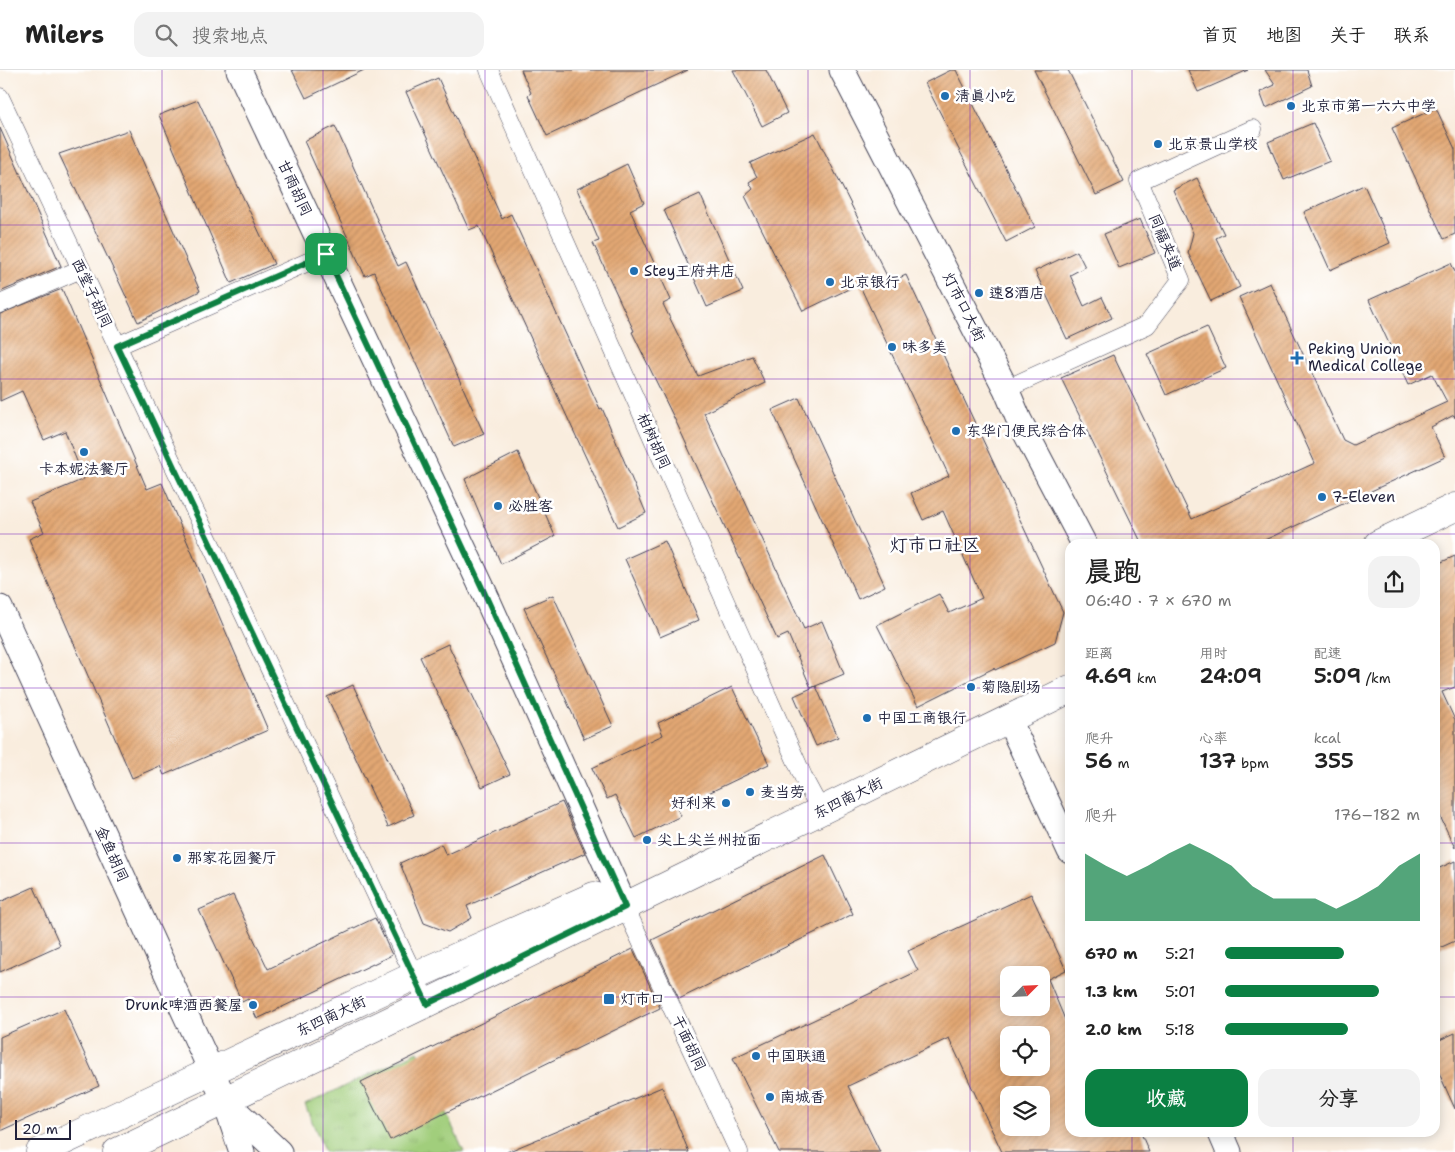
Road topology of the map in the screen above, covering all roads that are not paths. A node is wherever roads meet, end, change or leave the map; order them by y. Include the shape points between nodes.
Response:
1 (239, 70) edge
2 (489, 70) edge
3 (842, 70) edge
4 (0, 97) edge
5 (1253, 129) dead end
6 (326, 254) junction
7 (81, 269) junction
8 (0, 304) edge
9 (117, 346) junction
10 (1006, 390) junction
11 (1455, 507) edge
12 (1081, 539) edge
13 (1388, 539) edge
14 (0, 608) edge
15 (1065, 692) edge
16 (1014, 717) junction
17 (820, 811) junction
18 (1065, 811) edge
19 (1065, 839) edge
20 (625, 907) junction
21 (414, 976) junction
22 (427, 1004) junction
23 (212, 1073) junction
24 (224, 1101) junction
25 (1204, 1137) edge
26 (1223, 1137) edge
27 (40, 1152) edge
28 (117, 1152) edge
29 (242, 1152) edge
30 (279, 1152) edge
31 (739, 1152) edge
32 (1211, 1152) edge
33 (1230, 1152) edge

1 - 6 street, 甘雨胡同
2 - 17 street, 柏树胡同
3 - 10 street, 灯市口大街
4 - 7 street, 西堂子胡同
5 - 10 street, 同福夹道 via 1139,181 1181,280 1147,325
6 - 9 street
6 - 20 street, 甘雨胡同 via 484,592
7 - 8 street
7 - 9 street, 西堂子胡同
9 - 21 street, 西堂子胡同
10 - 12 street, 灯市口大街
11 - 13 main road
14 - 23 street, 金鱼胡同
15 - 16 main road, 东四南大街
16 - 17 main road, 东四南大街
16 - 18 street
16 - 19 street
17 - 20 main road, 东四南大街
20 - 21 main road, 东四南大街 via 594,896
20 - 22 main road, 东四南大街
20 - 31 street, 干面胡同
21 - 22 street, 西堂子胡同
21 - 23 main road, 东四南大街
22 - 24 main road, 东四南大街
23 - 24 street, 金鱼胡同
23 - 27 main road, 东四南大街
24 - 28 main road, 东四南大街
24 - 29 street, 金鱼胡同
24 - 30 street
25 - 32 street
26 - 33 street

